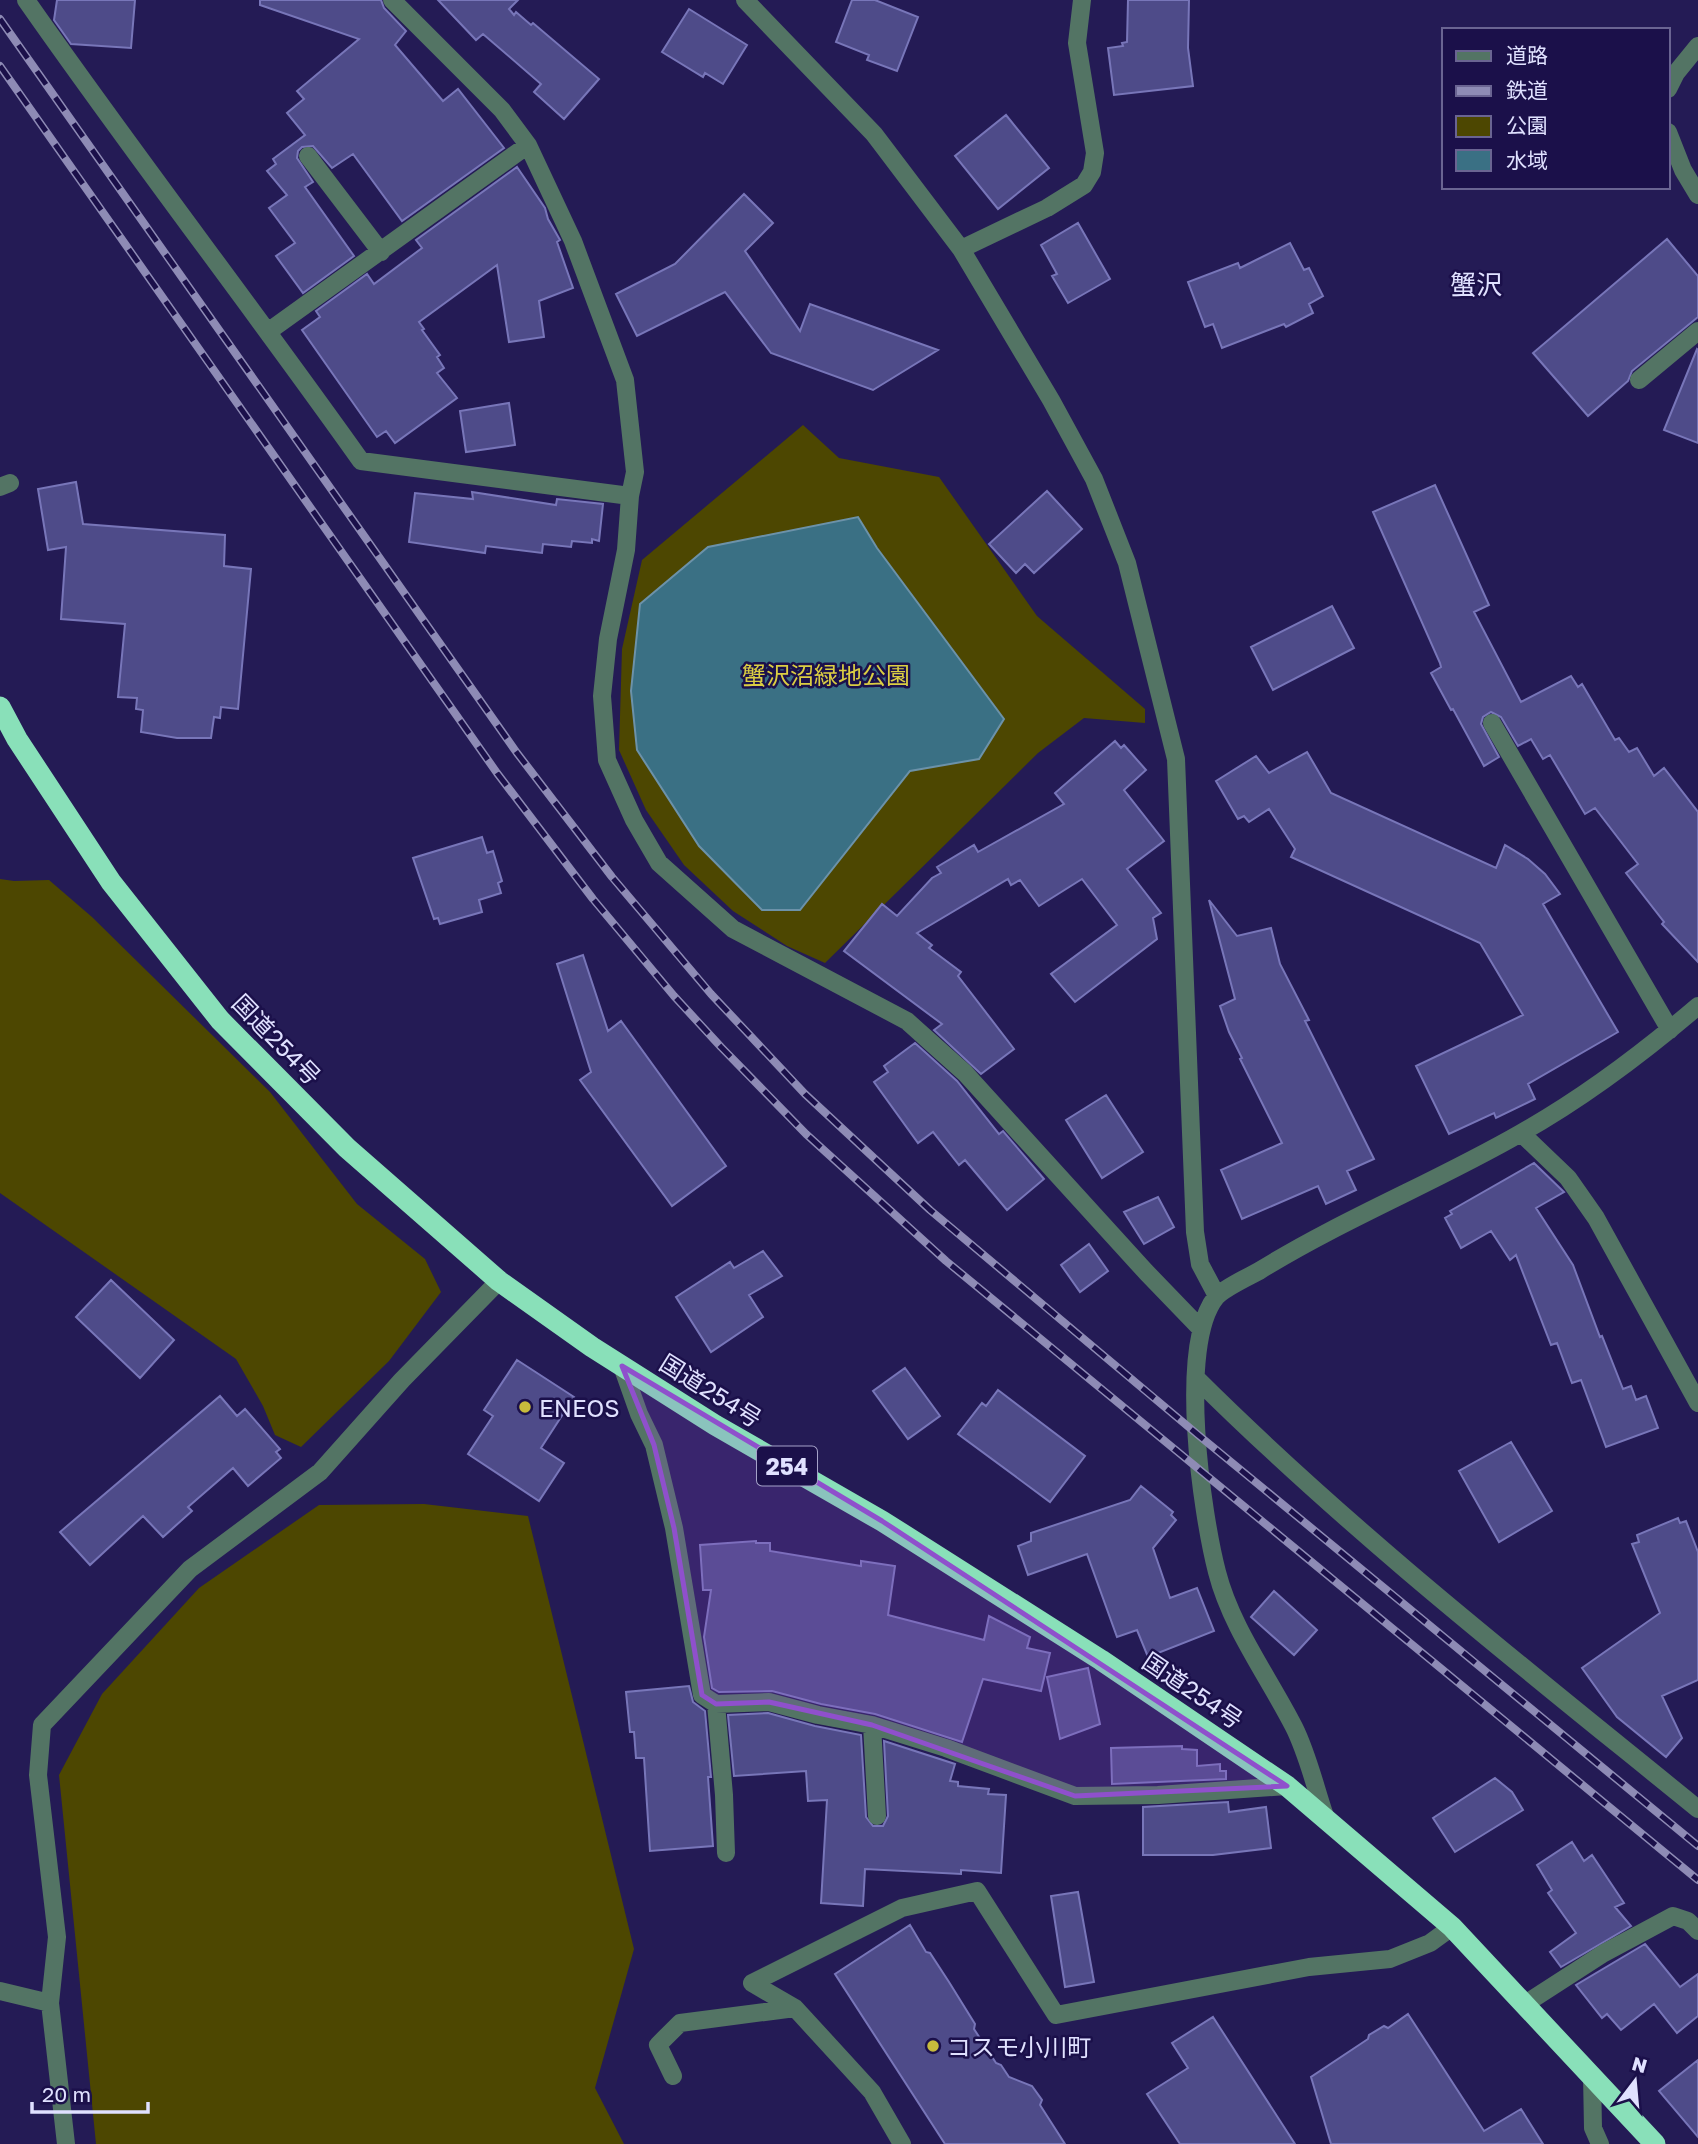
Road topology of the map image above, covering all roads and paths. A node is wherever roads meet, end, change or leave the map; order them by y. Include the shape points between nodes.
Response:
1 (26, 0) edge
2 (392, 0) edge
3 (745, 0) edge
4 (1082, 0) edge
5 (1698, 46) edge
6 (1670, 85) edge
7 (1670, 137) edge
8 (528, 145) junction
9 (308, 156) dead end
10 (1698, 195) edge
11 (961, 249) junction
12 (381, 252) junction
13 (269, 331) junction
14 (1698, 331) edge
15 (1639, 380) dead end
16 (630, 496) junction
17 (0, 708) edge
18 (1492, 723) dead end
19 (1698, 1006) edge
20 (1670, 1030) junction
21 (1521, 1133) junction
22 (499, 1281) junction
23 (1217, 1296) junction
24 (1201, 1329) junction
25 (622, 1366) junction
26 (1196, 1378) junction
27 (1698, 1404) edge
28 (716, 1704) junction
29 (872, 1726) junction
30 (1287, 1786) junction
31 (1698, 1809) edge
32 (877, 1816) dead end
33 (1325, 1816) junction
34 (726, 1853) dead end
35 (1693, 1926) edge
36 (1452, 1927) junction
37 (0, 1991) edge
38 (50, 2003) junction
39 (1525, 2004) junction
40 (795, 2008) junction
41 (673, 2076) dead end
42 (1592, 2076) junction
43 (66, 2144) edge
44 (902, 2144) edge
45 (1600, 2144) edge
46 (1655, 2144) edge

1 - 13 street via 117,130
2 - 8 street via 502,110
3 - 11 street via 874,134
4 - 11 street via 1077,43 1095,153 1092,172 1084,185 1047,208
5 - 6 street
7 - 10 street
8 - 12 street
8 - 16 street via 573,241 625,380 635,472
9 - 12 street
11 - 23 street via 1094,479 1127,563 1173,749 1195,1231 1199,1264
12 - 13 street
13 - 16 street via 361,461
14 - 15 street
16 - 24 street via 626,550 602,696 607,760 659,863 733,929 907,1021 965,1073
17 - 22 highway, 国道254号 / 254 via 111,882 220,1020 347,1148
18 - 20 street
19 - 20 street
20 - 21 street via 1577,1099
21 - 23 street via 1279,1258
21 - 27 street via 1568,1178 1596,1218
22 - 25 highway, 国道254号 / 254
22 - 38 street via 320,1472 190,1569 42,1725 37,1775 57,1937
23 - 24 street
24 - 26 street
25 - 28 street via 654,1445 702,1695
25 - 30 highway, 国道254号 / 254 via 1101,1660
26 - 31 street via 1349,1521
26 - 33 street via 1200,1471 1218,1575 1228,1604 1295,1729
28 - 29 street via 769,1702
28 - 34 street
29 - 30 street via 1075,1796 1158,1796
29 - 32 street
30 - 33 highway, 国道254号 / 254
33 - 36 highway, 国道254号 / 254
35 - 39 street via 1673,1916
36 - 39 highway, 国道254号 / 254
36 - 40 street via 1430,1943 1390,1959 1309,1967 1056,2015 977,1891 902,1908 752,1983
37 - 38 street
38 - 43 street
39 - 42 highway, 国道254号 / 254
40 - 41 street via 680,2023 658,2045
40 - 44 street via 872,2092
42 - 45 street via 1593,2128
42 - 46 highway, 国道254号 / 254

